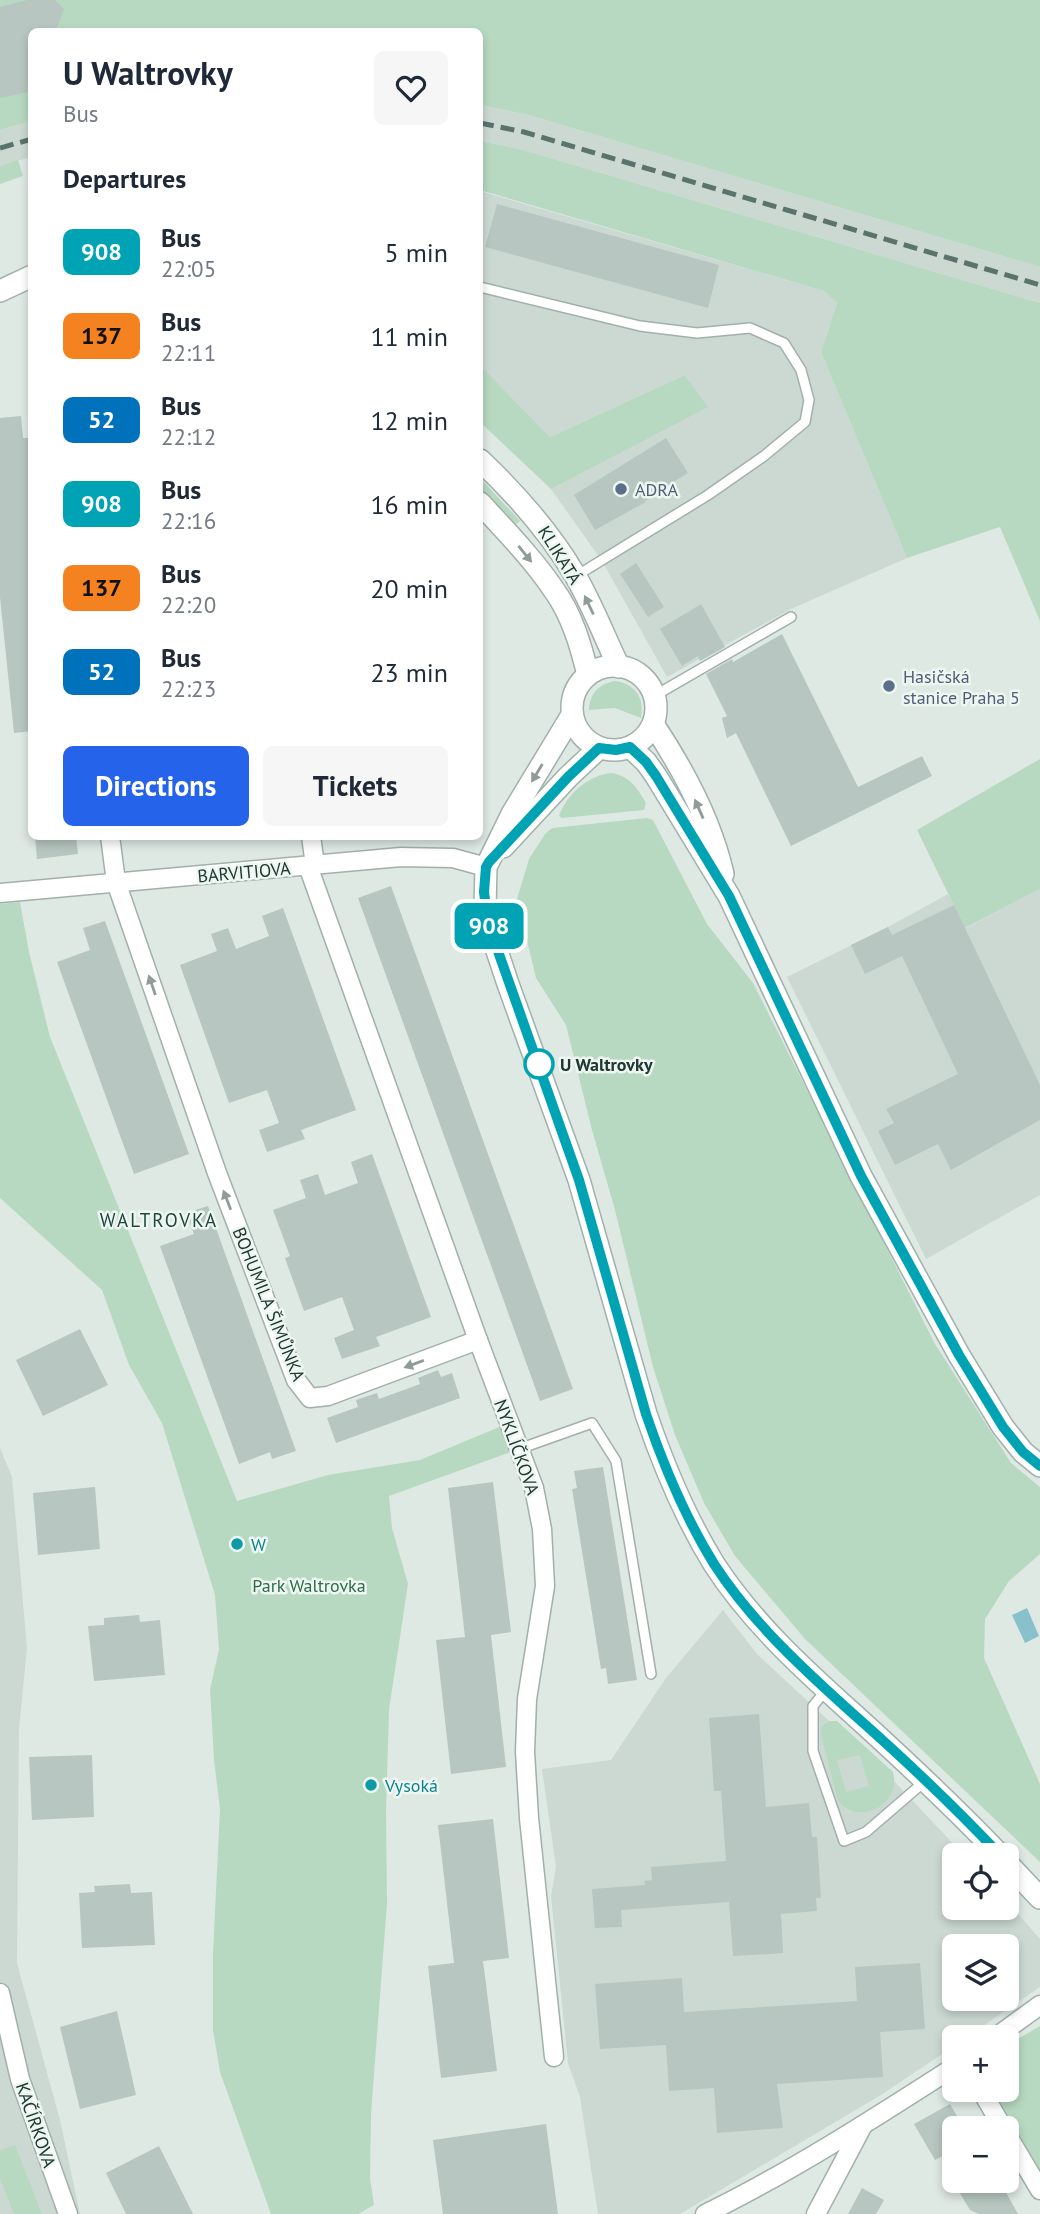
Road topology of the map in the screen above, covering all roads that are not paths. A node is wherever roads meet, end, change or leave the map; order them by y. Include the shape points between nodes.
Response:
1 (28, 278) edge
2 (483, 288) edge
3 (0, 291) edge
4 (483, 463) edge
5 (483, 506) edge
6 (576, 576) junction
7 (791, 617) dead end
8 (619, 667) junction
9 (588, 675) junction
10 (654, 696) junction
11 (572, 715) junction
12 (653, 724) junction
13 (630, 747) junction
14 (599, 748) junction
15 (111, 840) edge
16 (311, 840) edge
17 (488, 864) junction
18 (312, 866) junction
19 (116, 882) junction
20 (0, 893) edge
21 (729, 896) junction
22 (478, 1340) junction
23 (519, 1449) junction
24 (1040, 1466) edge
25 (651, 1674) dead end
26 (826, 1690) junction
27 (924, 1782) junction
28 (988, 1843) edge
29 (1019, 1876) edge
30 (1040, 1898) edge
31 (0, 1993) edge
32 (1040, 2005) edge
33 (1012, 2025) edge
34 (554, 2057) dead end
35 (942, 2075) edge
36 (863, 2125) junction
37 (1019, 2155) edge
38 (1040, 2190) edge
39 (68, 2214) edge
40 (705, 2214) edge
41 (816, 2214) edge

1 - 3 street
2 - 6 lane via 640,326 697,333 750,328 783,343 801,370 809,400 804,422 708,495
4 - 6 street, KLIKATÁ via 537,518
5 -> 9 street, KLIKATÁ via 555,590
8 -> 6 street, KLIKATÁ
7 - 10 lane
8 - 9 street
8 - 10 street via 644,680
9 - 11 street via 575,691
10 - 12 street
11 - 14 street via 580,733
11 -> 17 street via 512,814
12 - 13 street
21 -> 12 street via 718,851 677,759
13 - 14 street
13 - 21 street via 656,776
14 - 17 street
15 - 19 street
16 - 18 street, NYKLÍČKOVA
17 - 18 street, BARVITIOVA via 411,856
17 - 26 street via 484,892 488,923 579,1180 646,1414 671,1482 734,1592
18 - 19 street, BARVITIOVA
18 - 22 street, NYKLÍČKOVA
19 - 20 street, BARVITIOVA
22 -> 19 street, BOHUMILA ŠIMŮNKA via 328,1396 310,1398 296,1380 217,1173
21 - 24 street via 861,1176 1003,1427
22 - 23 street, NYKLÍČKOVA
23 - 25 lane via 592,1423 616,1461
23 - 34 street, NYKLÍČKOVA via 534,1488 542,1529 545,1587 527,1699 525,1752
26 - 27 street
26 - 27 lane via 813,1706 813,1751 844,1841 866,1832
27 - 28 street
29 - 30 street
31 - 39 street, KAČÍRKOVA via 20,2079
32 - 33 street
35 - 36 street
36 - 40 street
36 - 41 street
37 - 38 street

